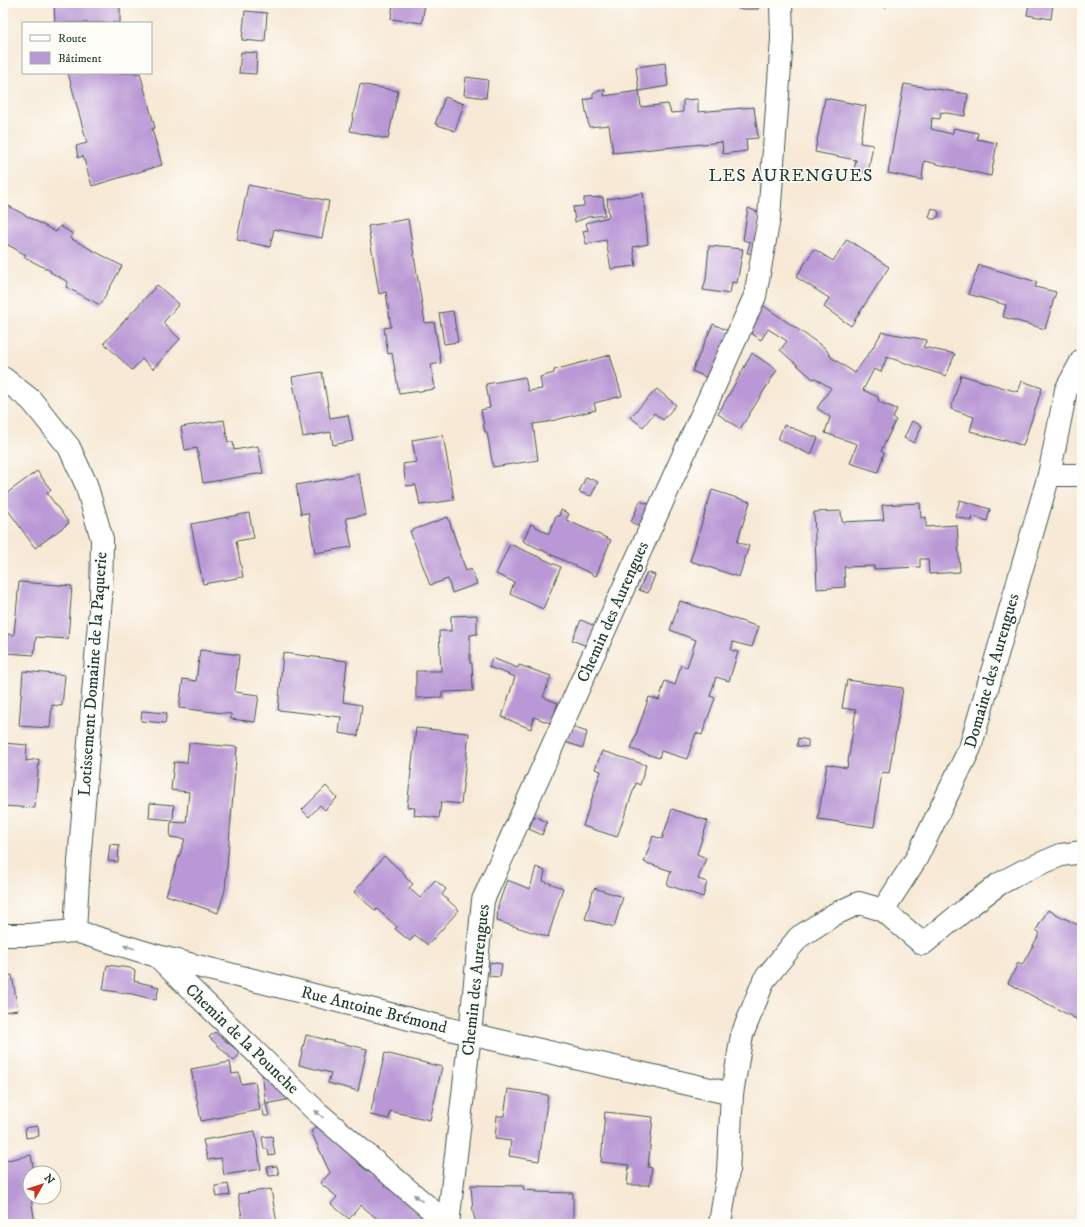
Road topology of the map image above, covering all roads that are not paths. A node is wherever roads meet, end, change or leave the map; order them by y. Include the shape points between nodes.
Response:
1 (781, 3) edge
2 (1082, 360) edge
3 (3, 378) edge
4 (1049, 475) junction
5 (1082, 475) edge
6 (1082, 852) edge
7 (883, 910) junction
8 (75, 931) junction
9 (3, 934) edge
10 (157, 956) junction
11 (470, 1034) junction
12 (732, 1094) junction
13 (728, 1172) junction
14 (448, 1224) edge
15 (720, 1224) edge
16 (735, 1224) edge

1 - 11 street, Chemin des Aurengues via 782,39 769,218 755,296 483,900
2 - 4 street, Domaine des Aurengues via 1066,390
3 - 8 street, Lotissement Domaine de la Paquerie via 31,400 69,447 86,484 102,539 101,598
4 - 5 street
4 - 7 street, Domaine des Aurengues via 970,748 916,859
6 - 7 street via 1061,855 999,884 923,944
7 - 12 street via 859,903 835,914 799,937 764,980 742,1035
8 - 9 street, Chemin de la Pounche via 28,935
10 -> 8 street, Chemin de la Pounche
10 - 11 street, Rue Antoine Brémond
14 -> 10 street, Chemin de la Pounche via 316,1111
11 - 12 street, Rue Antoine Brémond
11 - 14 street, Chemin des Aurengues
12 - 13 street
13 - 15 street
13 - 16 street

